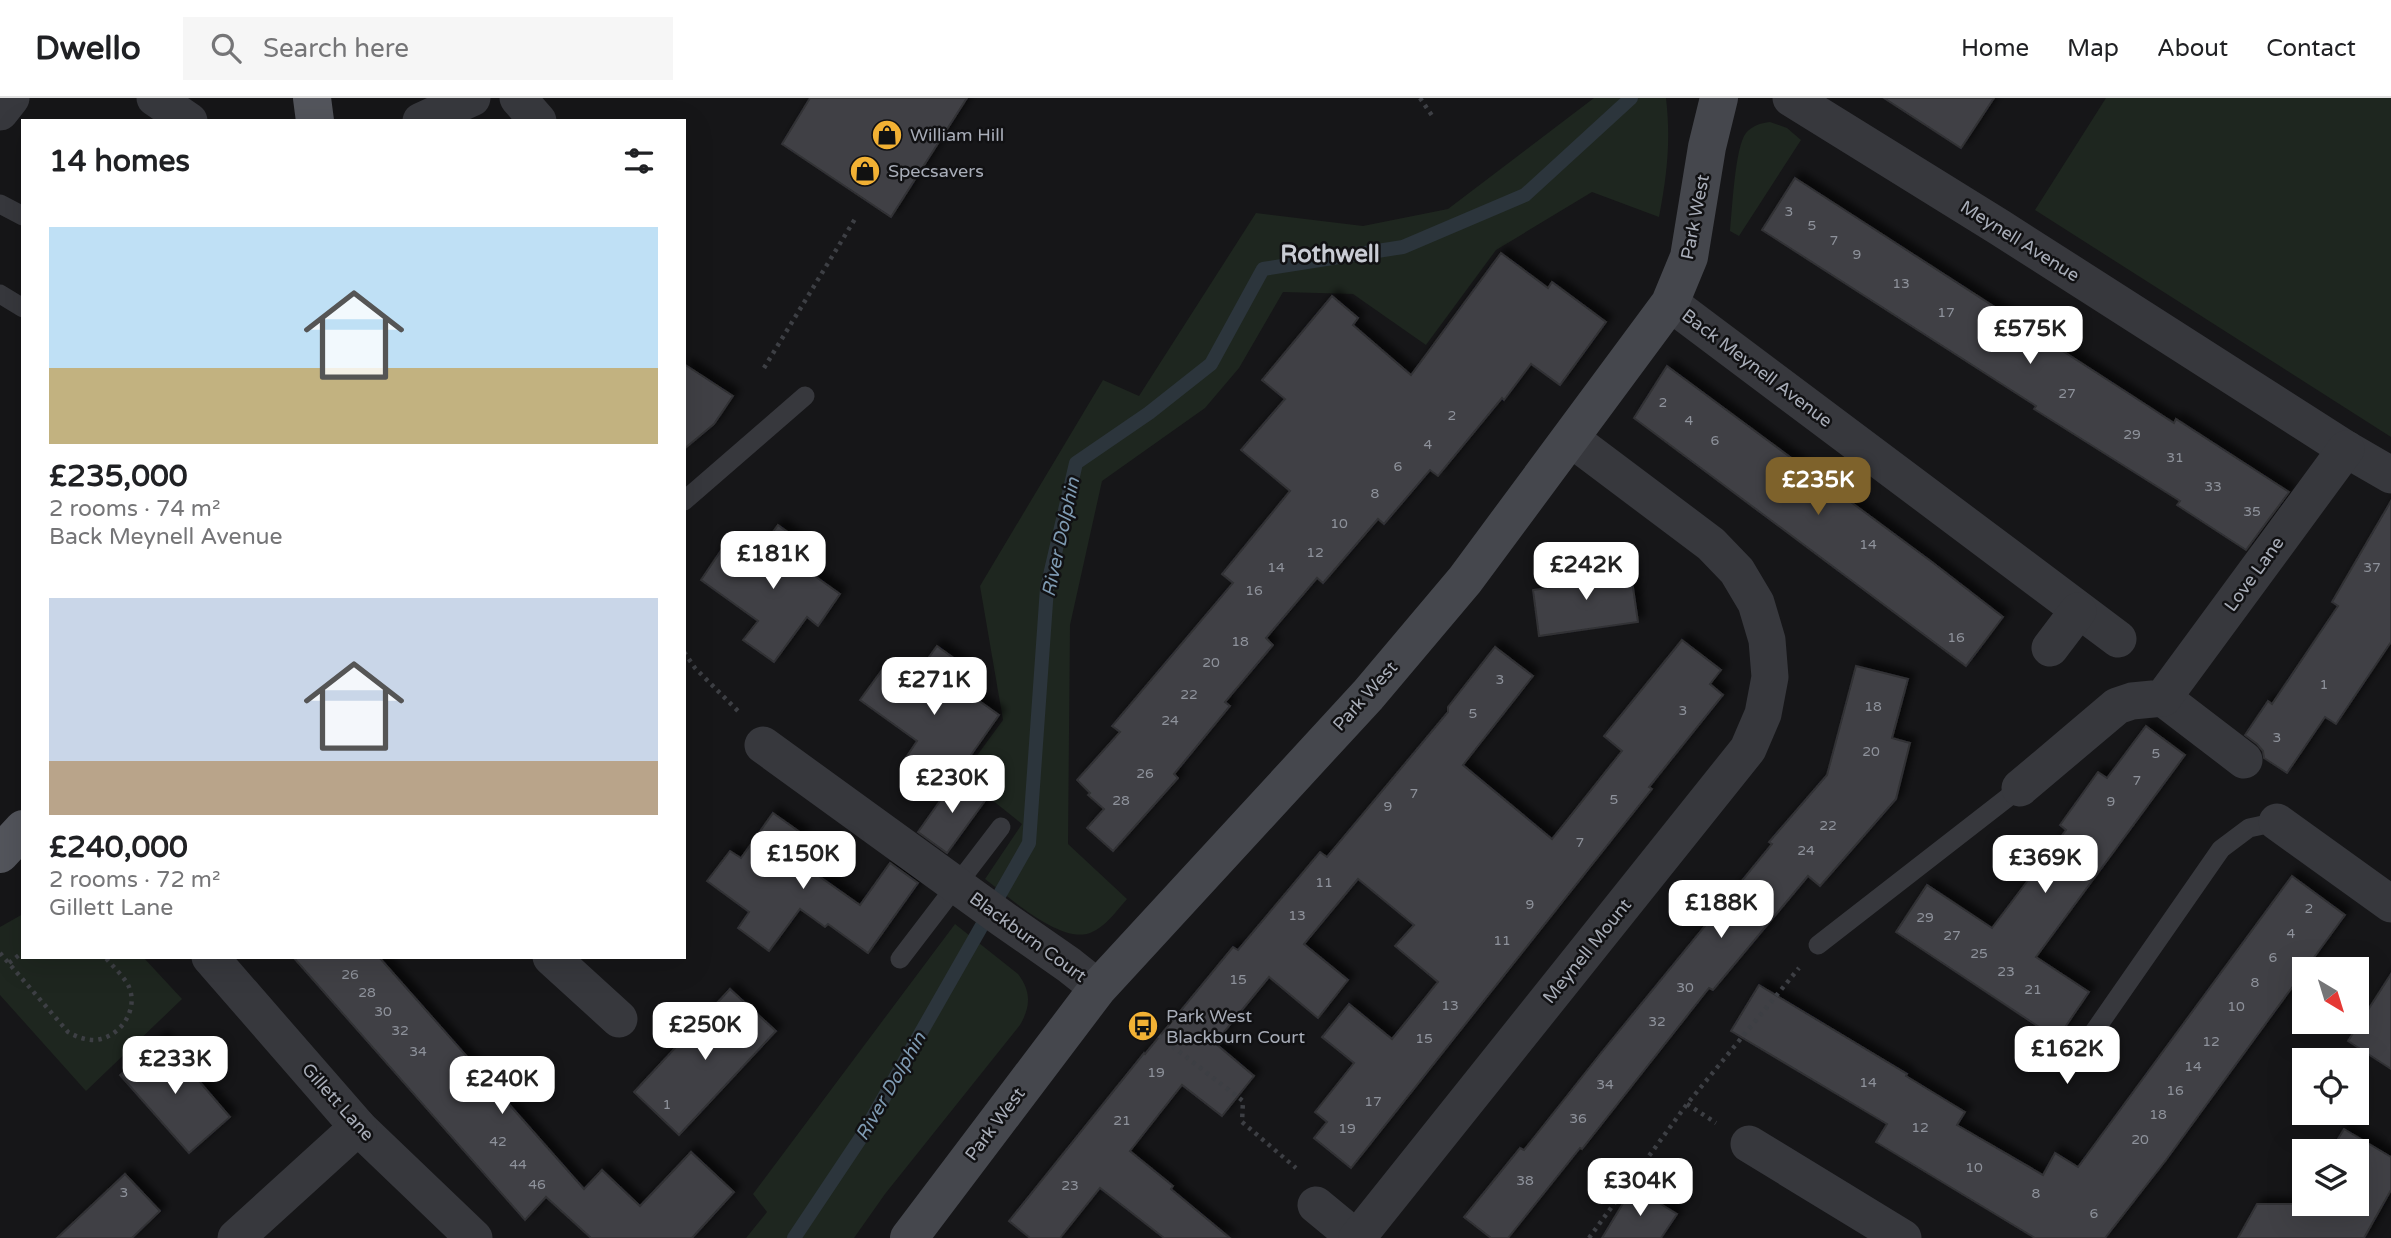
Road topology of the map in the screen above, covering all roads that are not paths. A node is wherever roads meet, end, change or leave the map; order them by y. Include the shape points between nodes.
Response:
1 (11, 98) edge
2 (155, 98) edge
3 (312, 98) edge
4 (472, 98) edge
5 (518, 98) edge
6 (1719, 98) edge
7 (1791, 98) edge
8 (0, 111) edge
9 (186, 119) edge
10 (315, 119) edge
11 (425, 119) edge
12 (536, 119) edge
13 (0, 204) edge
14 (21, 215) edge
15 (0, 295) edge
16 (1670, 303) junction
17 (21, 307) edge
18 (805, 396) dead end
19 (1570, 438) junction
20 (2346, 449) junction
21 (2391, 475) edge
22 (686, 499) edge
23 (2078, 611) junction
24 (2118, 639) dead end
25 (2050, 648) dead end
26 (2162, 698) junction
27 (763, 745) road end
28 (2244, 760) dead end
29 (2020, 788) joint
30 (2277, 822) joint
31 (1001, 827) dead end
32 (21, 831) edge
33 (0, 854) edge
34 (978, 901) junction
35 (2391, 904) edge
36 (1818, 945) road end
37 (212, 959) edge
38 (553, 959) edge
39 (900, 959) dead end
40 (1098, 988) junction
41 (620, 1019) dead end
42 (2082, 1049) dead end
43 (358, 1127) junction
44 (1749, 1144) dead end
45 (1316, 1205) road end
46 (236, 1238) edge
47 (474, 1238) edge
48 (909, 1238) edge
49 (1357, 1238) edge
50 (1903, 1238) edge

1 - 8 street
2 - 9 street
3 - 10 main road
4 - 11 street
5 - 12 street
6 - 16 street, Park West via 1692,243
7 - 20 street, Meynell Avenue
13 - 14 lane
15 - 17 lane
16 - 19 street, Park West
16 - 23 street, Back Meynell Avenue
18 - 22 lane
19 - 40 street, Park West via 1465,580 1368,695
19 - 49 street, Meynell Mount via 1711,544 1737,571 1756,603 1768,640 1770,677 1763,714 1748,749
20 - 21 street, Meynell Avenue
20 - 26 street, Love Lane
23 - 24 street, Back Meynell Avenue
23 - 25 street
26 - 28 street
26 - 29 street via 2117,706
27 - 34 street, Blackburn Court
29 - 36 lane
30 - 35 street
30 - 42 lane via 2249,828 2221,849
31 - 34 lane, Blackburn Court
32 - 33 main road
34 - 39 lane, Blackburn Court
34 - 40 street, Blackburn Court
37 - 43 street, Gillett Lane
38 - 41 street
40 - 48 street, Park West
43 - 46 street
43 - 47 street, Gillett Lane
44 - 50 street
45 - 49 street, Meynell Mount

